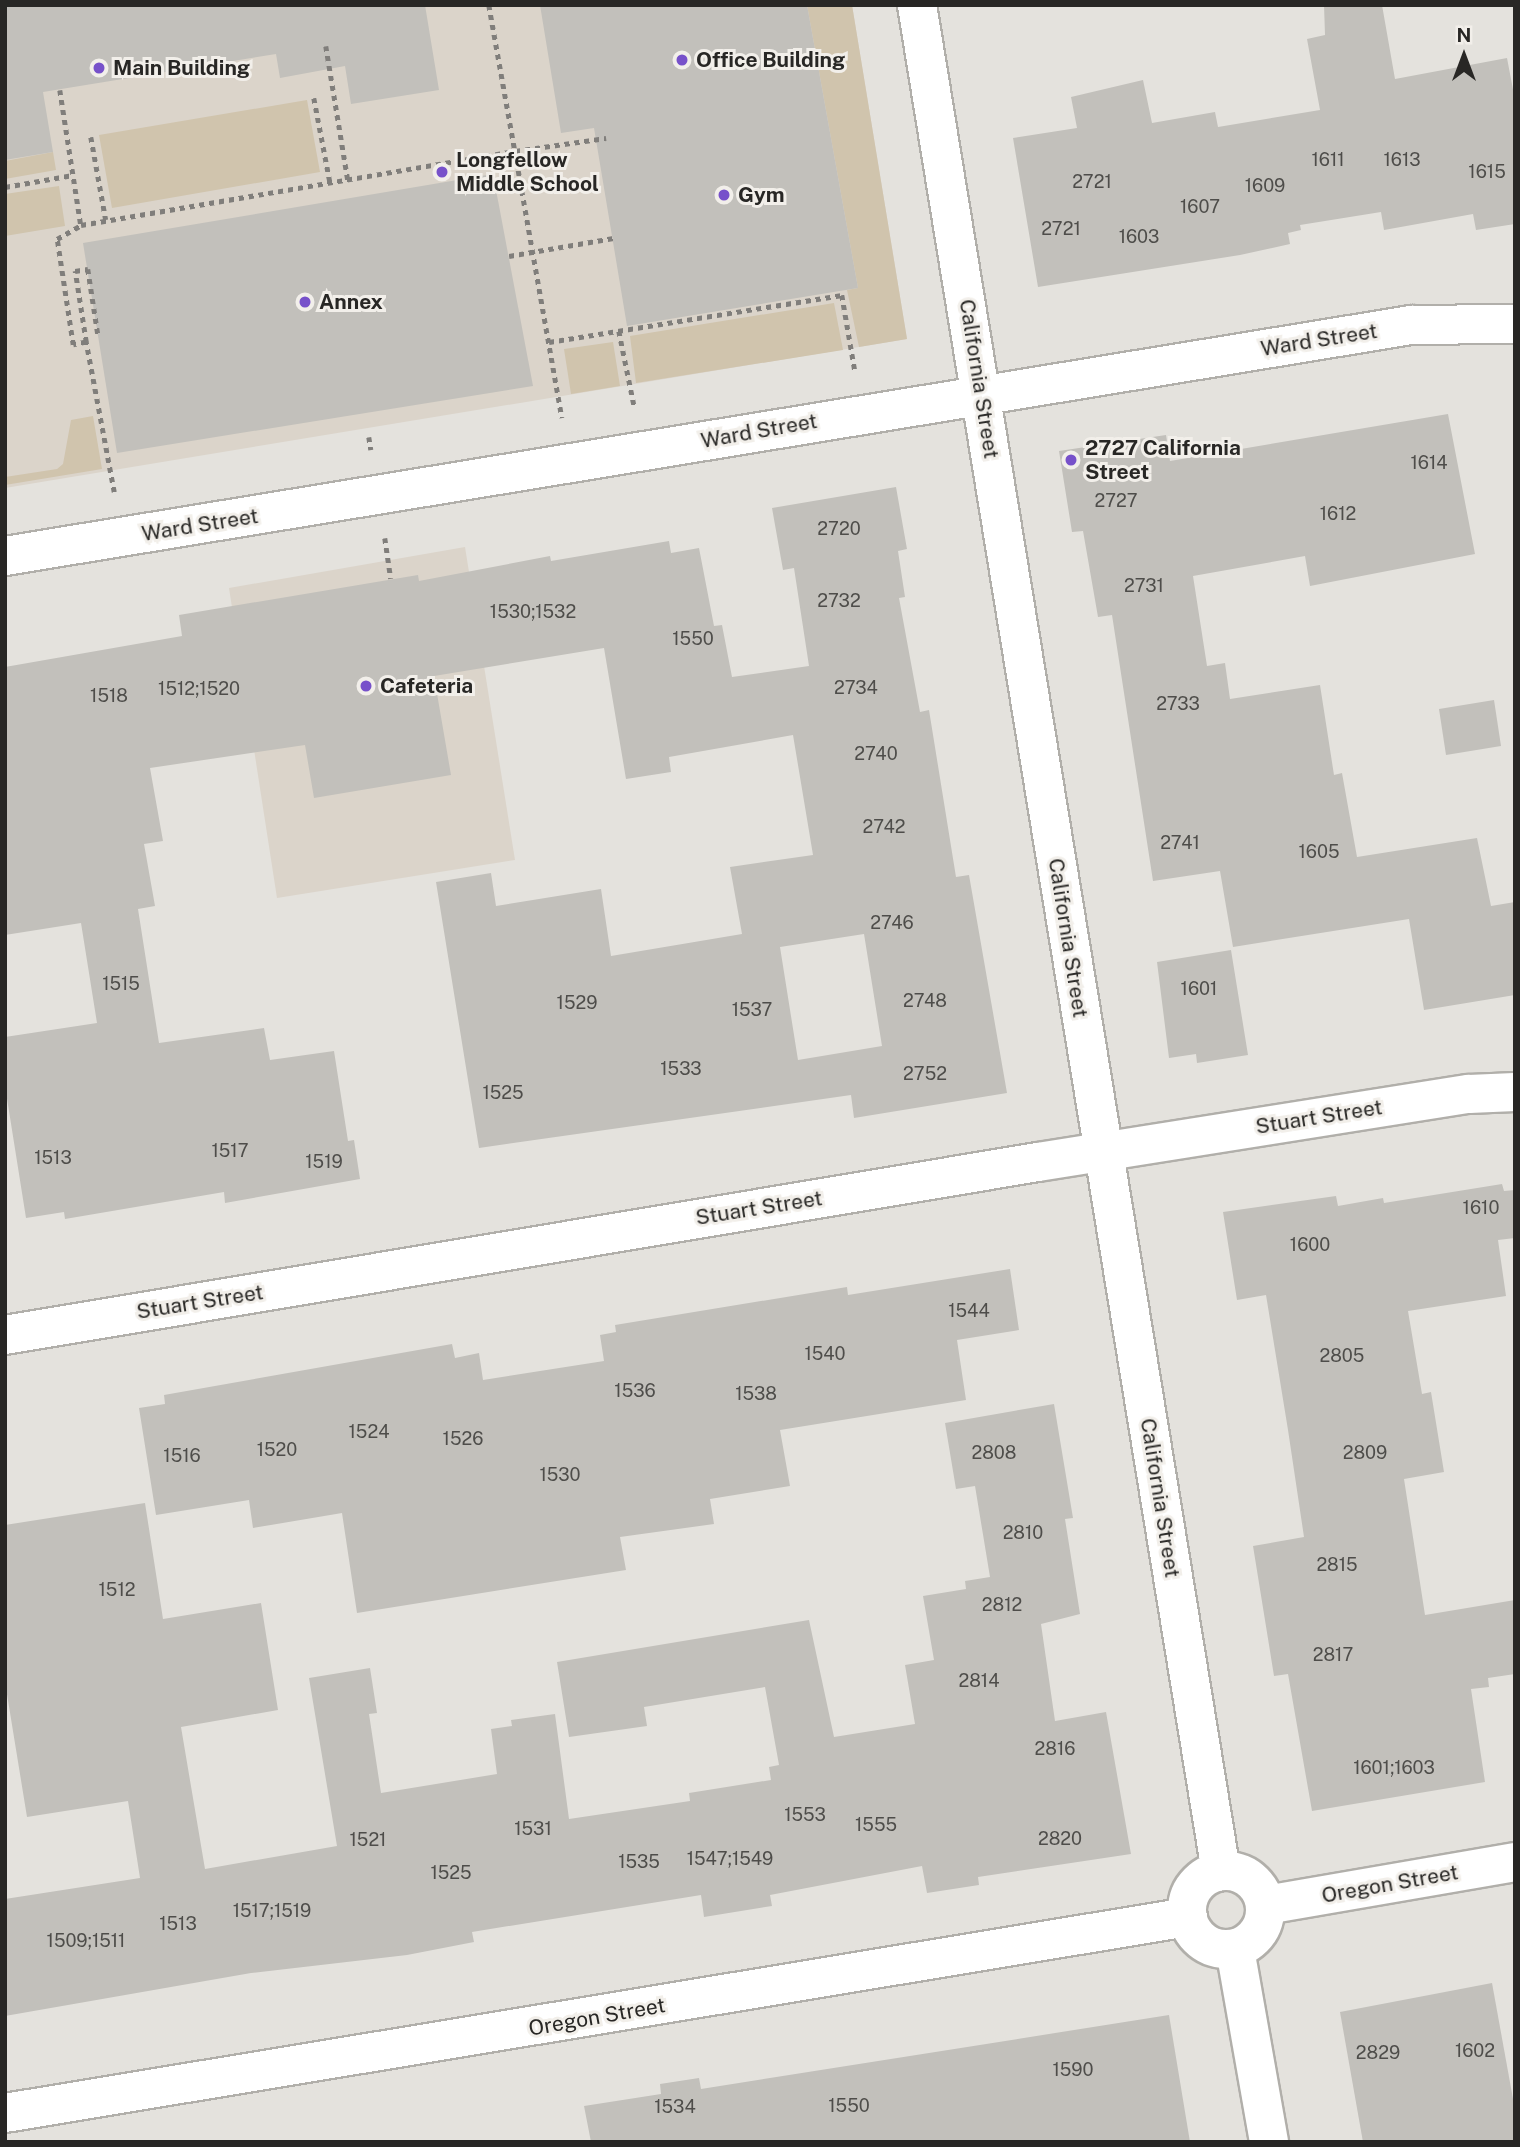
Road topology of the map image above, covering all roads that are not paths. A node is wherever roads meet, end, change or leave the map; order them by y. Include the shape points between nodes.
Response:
1 (917, 5) edge
2 (1515, 324) edge
3 (981, 394) junction
4 (5, 556) edge
5 (1515, 1092) edge
6 (1103, 1152) junction
7 (5, 1335) edge
8 (1515, 1863) edge
9 (1221, 1871) junction
10 (1266, 1905) junction
11 (1188, 1917) junction
12 (1235, 1949) junction
13 (5, 2113) edge
14 (1269, 2142) edge

1 - 3 street, California Street
2 - 3 street, Ward Street via 1411,326
3 - 4 street, Ward Street
3 - 6 street, California Street
5 - 6 street, Stuart Street via 1469,1094
6 - 7 street, Stuart Street
6 - 9 street, California Street
8 - 10 street, Oregon Street
9 - 10 street via 1245,1876
9 - 11 street via 1198,1882 1187,1905
10 - 12 street via 1262,1928 1246,1945
11 - 12 street via 1192,1929 1210,1947
11 - 13 street, Oregon Street
12 - 14 street

